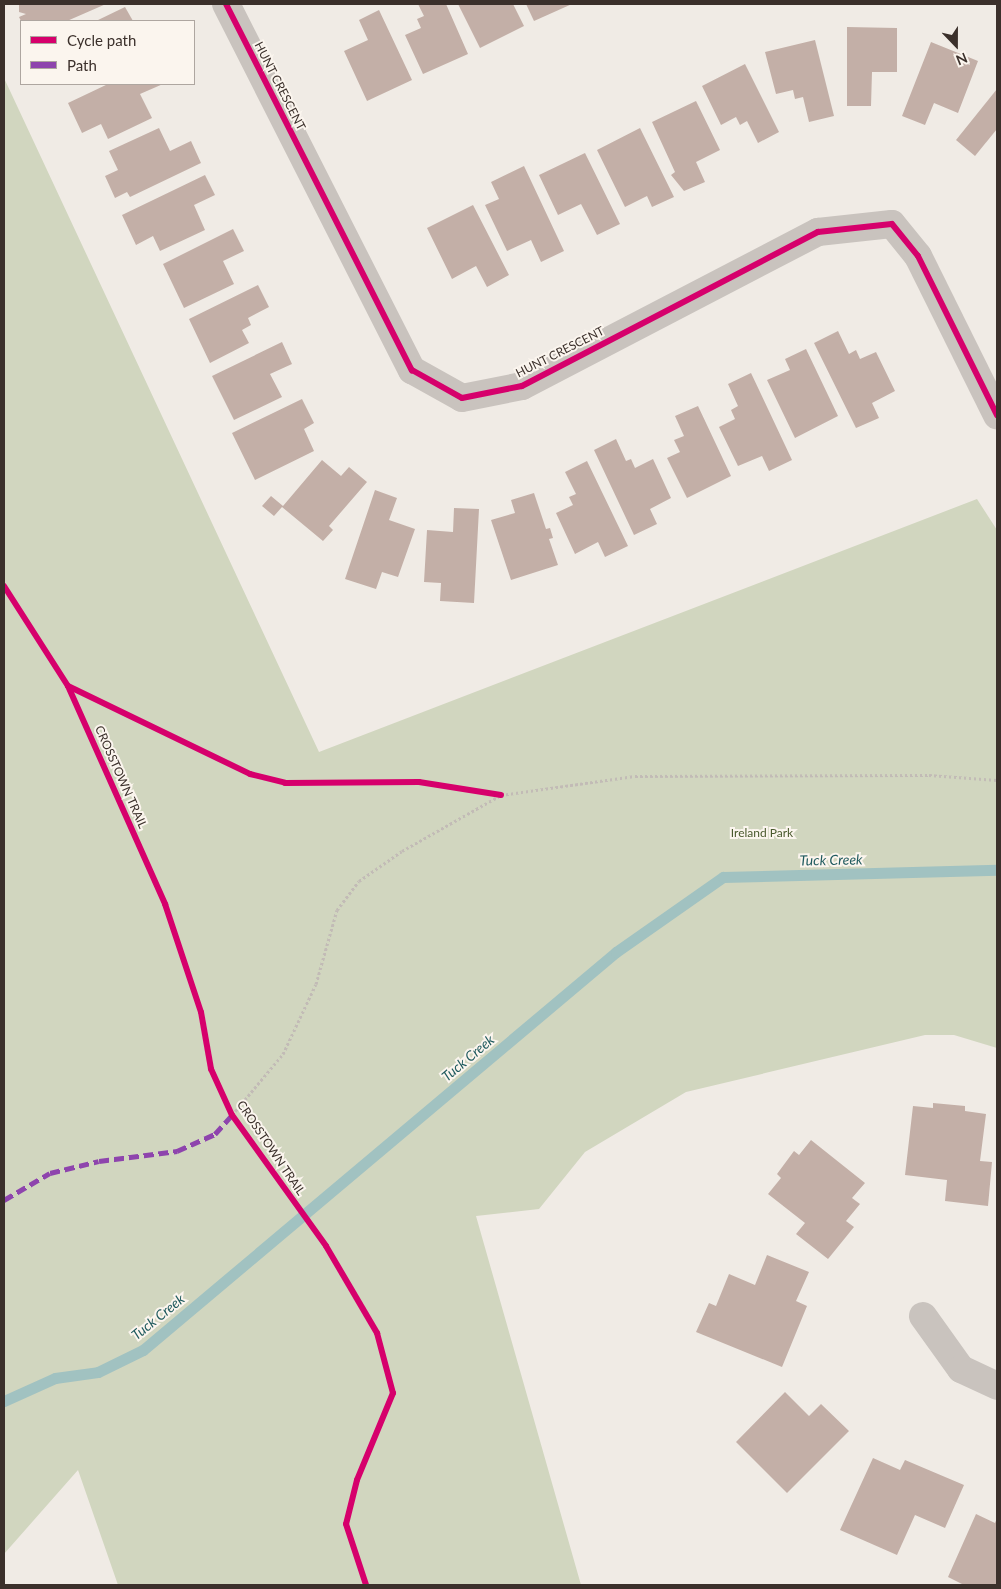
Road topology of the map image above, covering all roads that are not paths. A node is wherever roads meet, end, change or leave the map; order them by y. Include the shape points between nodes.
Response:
1 (226, 4) edge
2 (997, 415) edge
3 (923, 1316) dead end
4 (997, 1386) edge

1 - 2 street, HUNT CRESCENT via 412,370 462,398 522,386 818,232 892,224 918,256
3 - 4 street via 961,1369

